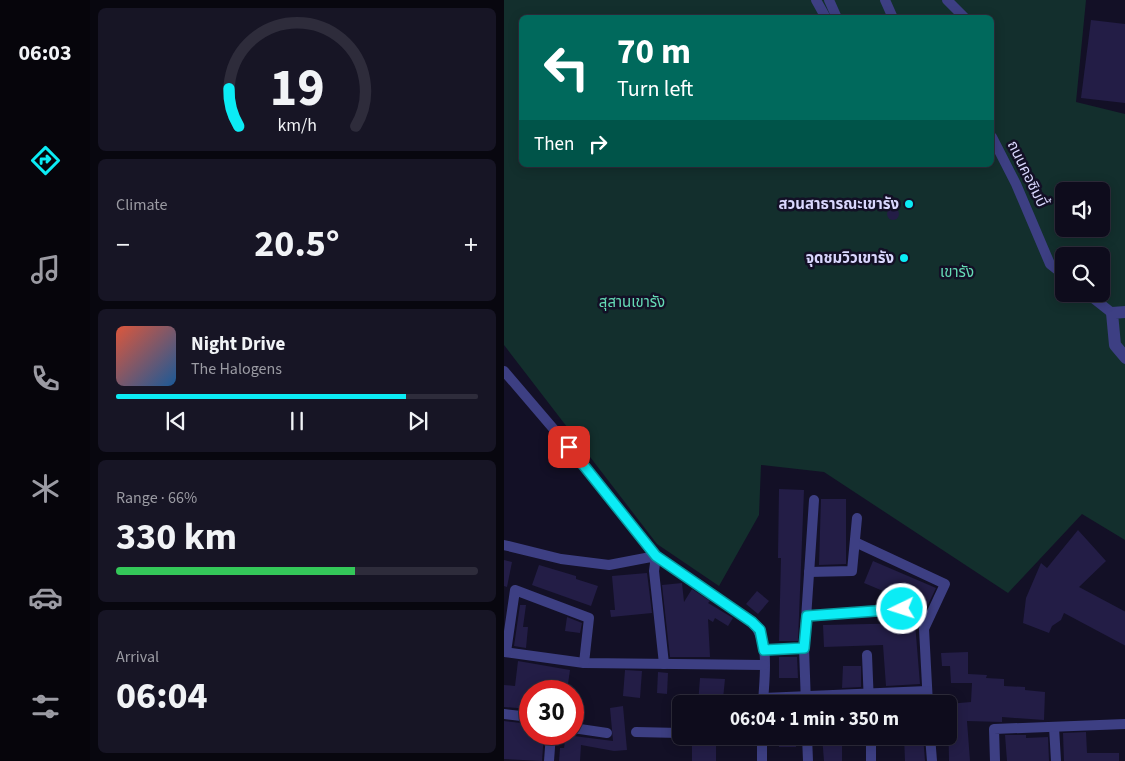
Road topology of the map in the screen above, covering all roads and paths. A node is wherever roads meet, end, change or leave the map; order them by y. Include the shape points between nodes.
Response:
1 (816, 0) edge
2 (829, 0) edge
3 (885, 0) edge
4 (947, 0) edge
5 (824, 15) edge
6 (836, 15) edge
7 (892, 15) edge
8 (961, 15) edge
9 (994, 141) edge
10 (1055, 268) edge
11 (1101, 302) edge
12 (1119, 313) edge
13 (1125, 358) edge
14 (504, 371) edge
15 (814, 500) dead end
16 (857, 518) dead end
17 (855, 542) junction
18 (504, 545) edge
19 (656, 556) junction
20 (809, 572) junction
21 (807, 616) junction
22 (926, 621) junction
23 (804, 648) junction
24 (764, 650) junction
25 (505, 652) edge
26 (867, 655) dead end
27 (584, 664) junction
28 (664, 664) junction
29 (764, 665) junction
30 (927, 690) junction
31 (763, 695) edge
32 (806, 695) edge
33 (869, 695) edge
34 (895, 695) edge
35 (927, 695) edge
36 (504, 714) edge
37 (519, 716) edge
38 (1125, 724) edge
39 (1054, 727) junction
40 (584, 730) edge
41 (636, 732) dead end
42 (607, 733) dead end
43 (672, 733) edge
44 (550, 745) edge
45 (762, 745) edge
46 (807, 745) edge
47 (870, 745) edge
48 (931, 745) edge
49 (549, 761) edge
50 (762, 761) edge
51 (808, 761) edge
52 (871, 761) edge
53 (932, 761) edge
54 (995, 761) edge
55 (1056, 761) edge

1 - 5 street
2 - 6 street
3 - 7 street
4 - 8 street
9 - 10 street, ถนนคอซิมบี้ via 1050,264
11 - 12 street
12 - 13 street via 1115,346
14 - 19 street
15 - 20 street
16 - 17 street
17 - 20 street via 852,571
17 - 22 street via 945,584
18 - 19 street via 561,559 609,565
19 - 24 street via 752,622 760,630
19 - 28 street via 654,571
20 - 21 street
21 - 22 street via 902,609
21 - 23 street
22 - 30 street
23 - 24 street
23 - 32 street
24 - 29 street
25 - 27 street
25 - 27 street via 515,590 589,618
26 - 33 street
27 - 28 street
28 - 29 street
29 - 31 street
30 - 34 street
30 - 35 street
36 - 37 street
38 - 39 street
39 - 54 street via 994,729
39 - 55 street
40 - 42 street
41 - 43 street
44 - 49 street
45 - 50 street
46 - 51 street
47 - 52 street
48 - 53 street

